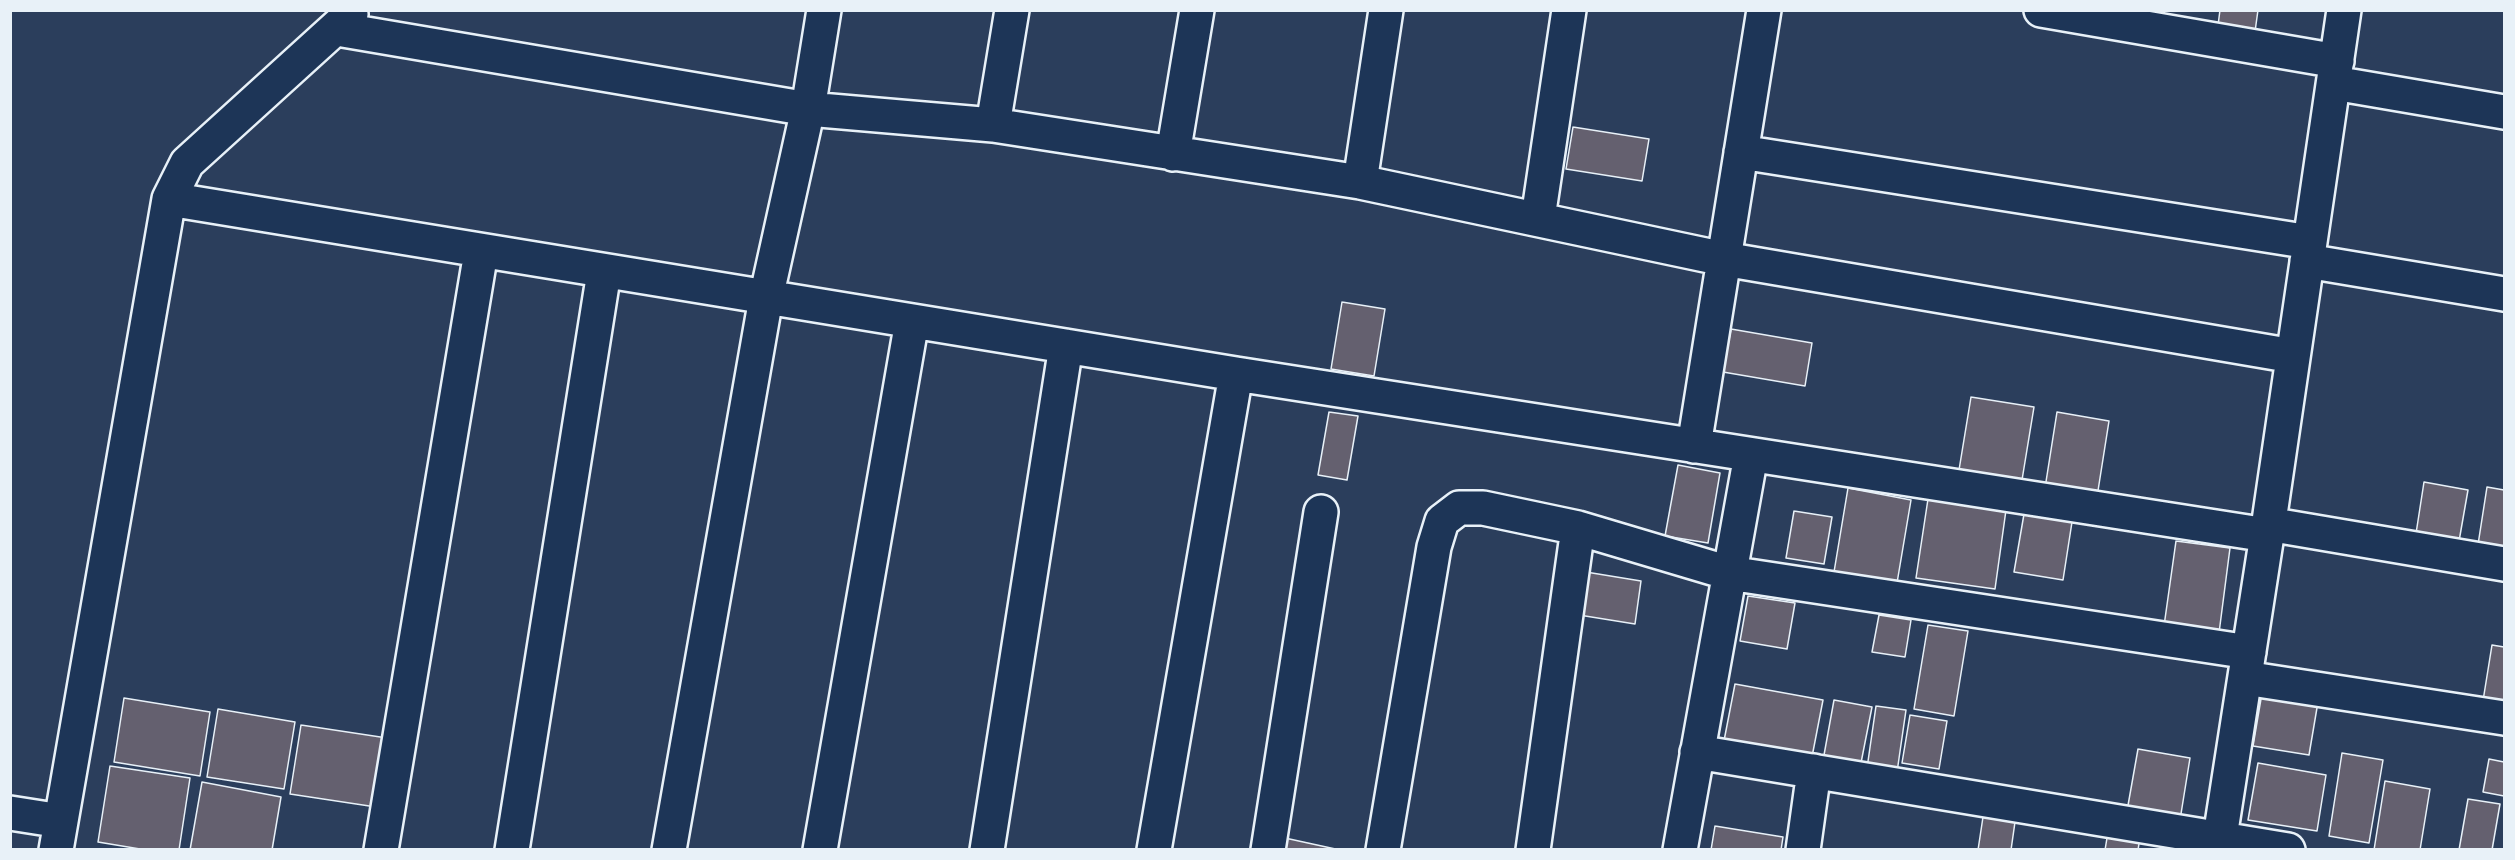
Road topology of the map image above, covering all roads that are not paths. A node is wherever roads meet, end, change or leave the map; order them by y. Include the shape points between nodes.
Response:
1 (825, 10) edge
2 (1012, 10) edge
3 (1197, 10) edge
4 (1386, 10) edge
5 (1569, 10) edge
6 (1764, 10) edge
7 (2041, 10) edge
8 (2344, 10) edge
9 (346, 20) edge
10 (2335, 72) junction
11 (808, 109) junction
12 (2505, 112) edge
13 (993, 125) junction
14 (1742, 152) junction
15 (1173, 154) junction
16 (1360, 182) junction
17 (169, 200) junction
18 (1538, 218) junction
19 (481, 252) junction
20 (2308, 252) junction
21 (1725, 259) junction
22 (604, 272) junction
23 (2505, 294) edge
24 (766, 298) junction
25 (912, 321) junction
26 (1066, 346) junction
27 (2293, 356) junction
28 (1236, 374) junction
29 (1694, 446) junction
30 (1751, 455) junction
31 (1321, 512) dead end
32 (1578, 528) junction
33 (2268, 530) junction
34 (2505, 564) edge
35 (1729, 573) junction
36 (2247, 665) junction
37 (2505, 718) edge
38 (1697, 752) junction
39 (1814, 771) junction
40 (10, 813) edge
41 (58, 835) edge
42 (2218, 844) edge
43 (381, 849) edge
44 (512, 849) edge
45 (669, 849) edge
46 (820, 849) edge
47 (987, 849) edge
48 (1154, 849) edge
49 (1268, 849) edge
50 (1383, 849) edge
51 (1533, 849) edge
52 (1680, 849) edge
53 (1803, 849) edge
54 (2288, 849) edge

1 - 11 street
2 - 13 street
3 - 15 street
4 - 16 street
5 - 18 street
6 - 14 street
7 - 10 street
8 - 10 street
9 - 11 street
9 - 17 street via 187,164
10 - 12 street
10 - 20 street
11 - 13 street
11 - 24 street
13 - 15 street
14 - 20 street
14 - 21 street
15 - 16 street
16 - 18 street
17 - 19 street
17 - 41 street
18 - 21 street
19 - 22 street
19 - 43 street
20 - 23 street
20 - 27 street
21 - 27 street
21 - 29 street
22 - 24 street
22 - 44 street
24 - 25 street
24 - 45 street
25 - 26 street
25 - 46 street
26 - 28 street
26 - 47 street
27 - 33 street
28 - 29 street
28 - 48 street
29 - 30 street
30 - 33 street
30 - 35 street
31 - 49 street
32 - 35 street
32 - 50 street via 1483,508 1459,508 1442,521 1434,547
32 - 51 street
33 - 34 street
33 - 36 street
35 - 36 street
35 - 38 street
36 - 37 street
36 - 42 street
38 - 39 street
38 - 52 street
39 - 42 street
39 - 53 street
40 - 41 street
42 - 54 street

